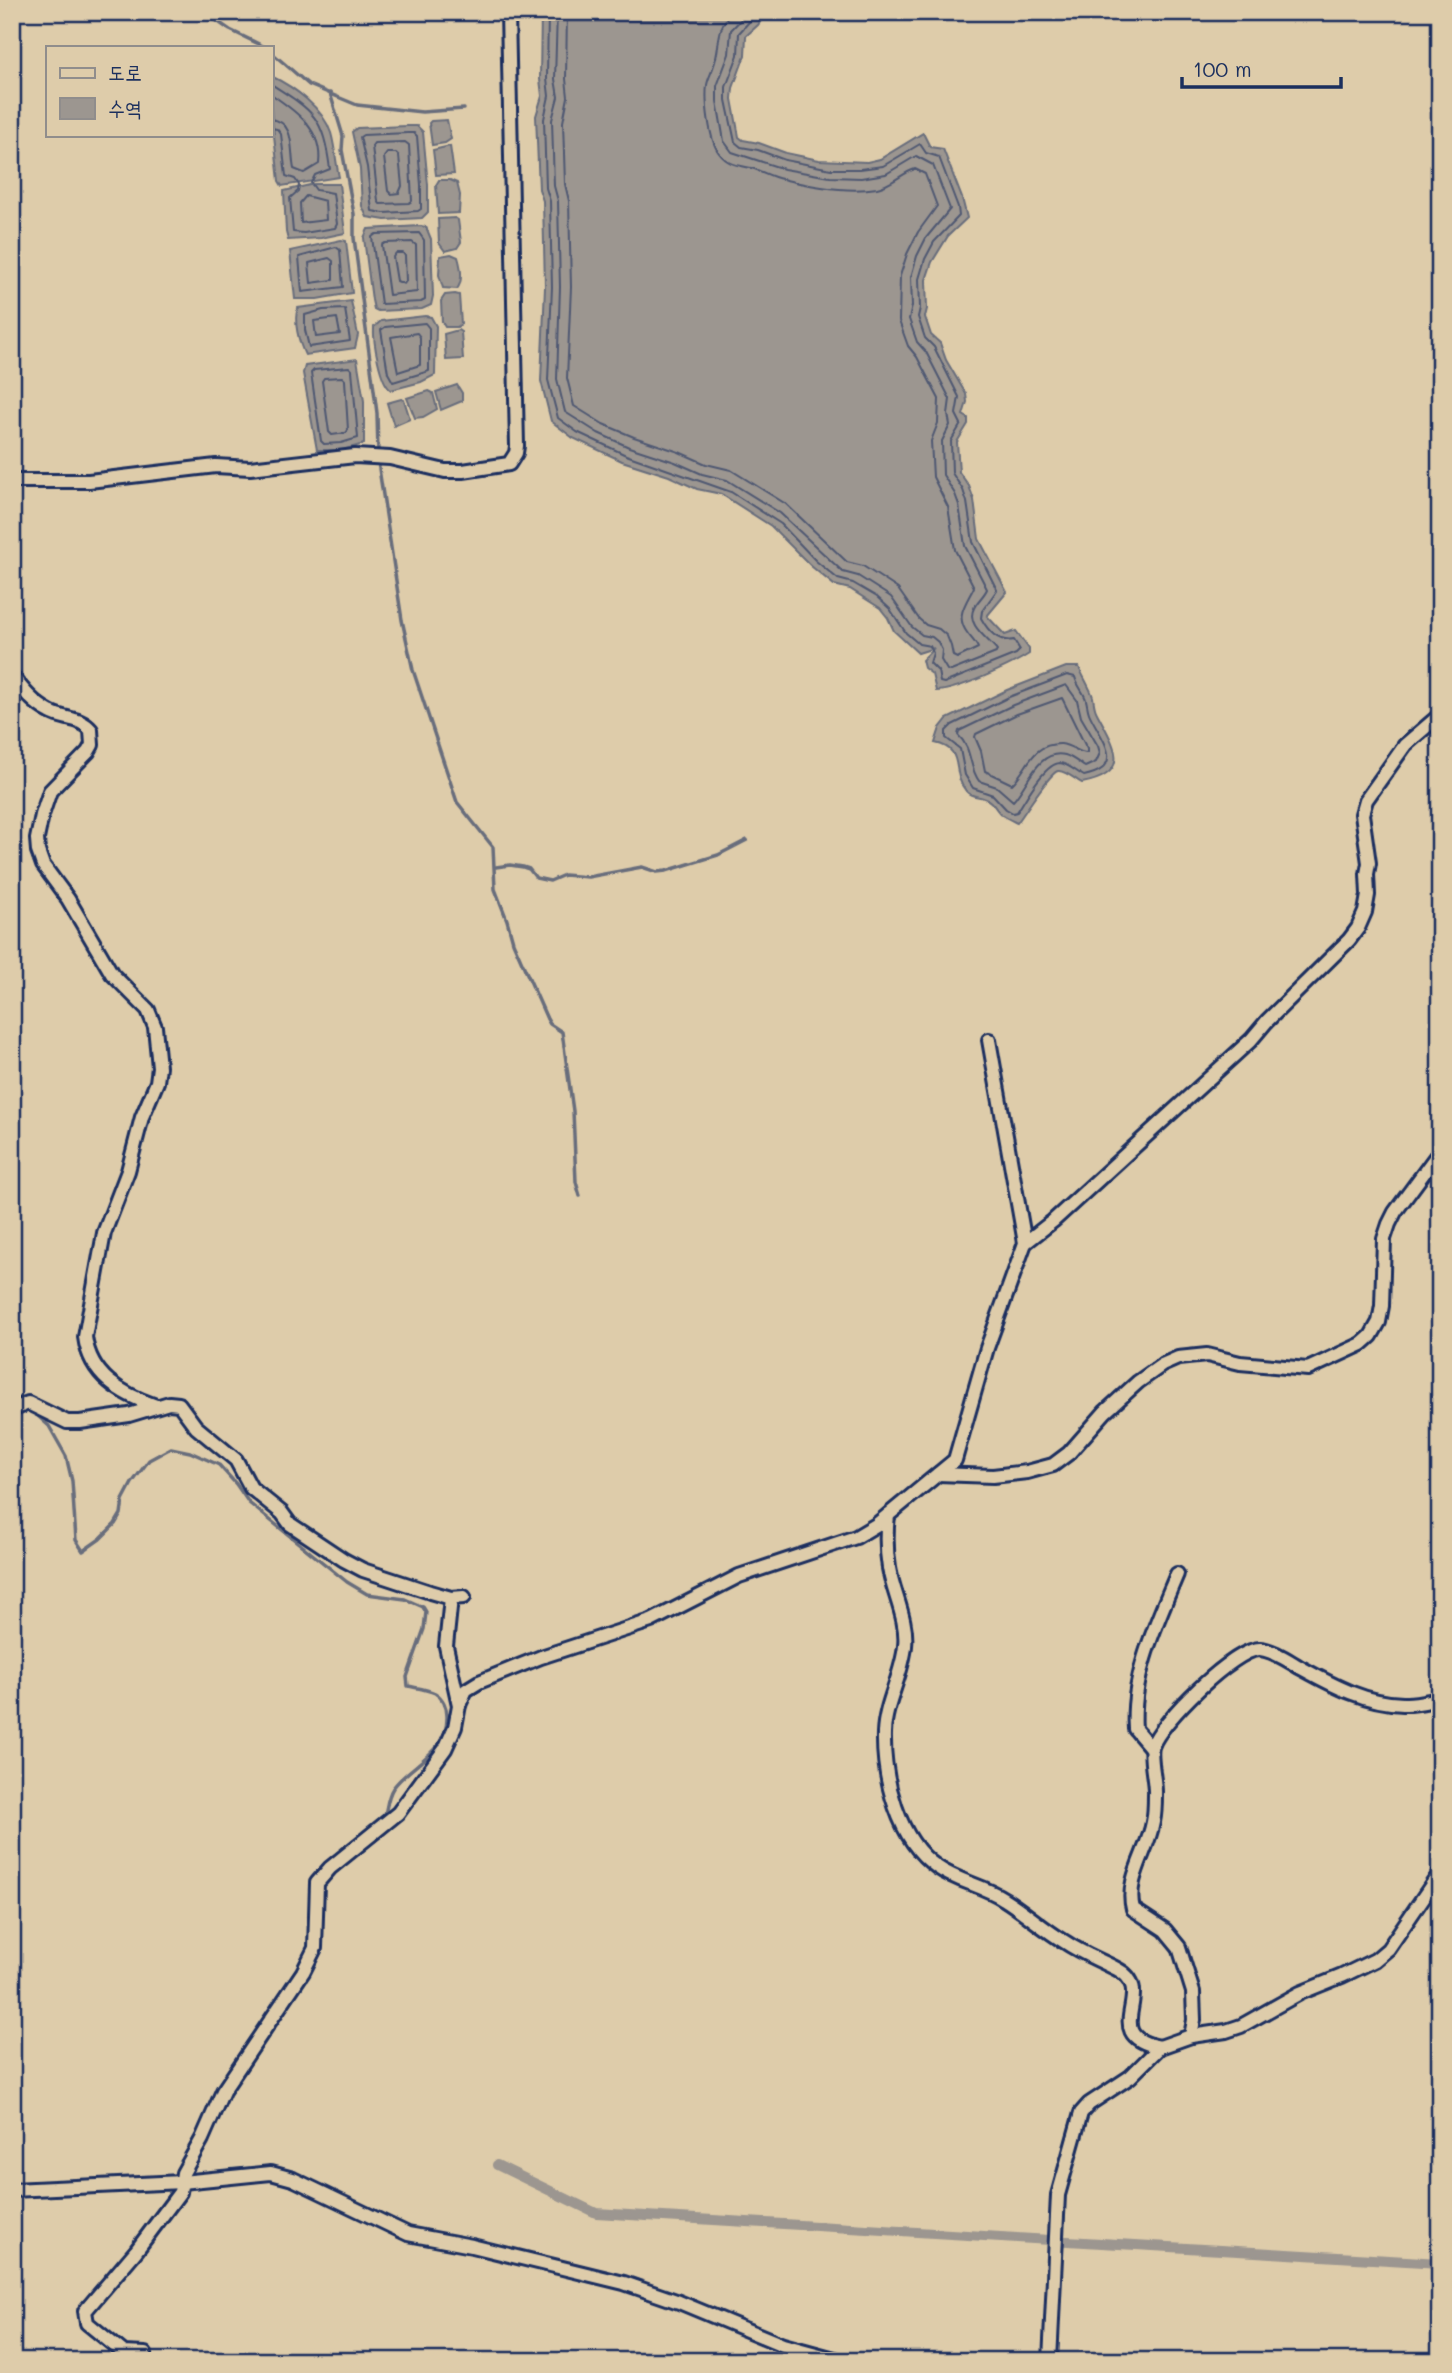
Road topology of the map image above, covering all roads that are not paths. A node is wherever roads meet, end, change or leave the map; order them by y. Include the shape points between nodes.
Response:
1 (508, 12) edge
2 (12, 481) edge
3 (12, 676) edge
4 (1440, 715) edge
5 (989, 1040) dead end
6 (1440, 1151) edge
7 (1025, 1243) junction
8 (156, 1406) junction
9 (12, 1410) edge
10 (938, 1474) junction
11 (888, 1515) junction
12 (1177, 1574) dead end
13 (1440, 1699) edge
14 (459, 1705) junction
15 (1152, 1748) junction
16 (1440, 1874) edge
17 (1191, 2036) junction
18 (1160, 2047) junction
19 (182, 2182) junction
20 (12, 2190) edge
21 (145, 2354) dead end
22 (842, 2361) edge
23 (1050, 2361) edge

1 - 2 street via 517,446 509,464 445,471 390,458 355,456 89,481
3 - 8 street via 38,705 83,722 91,730 88,752 51,791 42,815 38,851 107,967 148,1010 155,1027 157,1082 104,1233 85,1336 87,1350 102,1376 120,1391
4 - 7 street via 1405,745 1366,800 1362,814 1368,895 1365,912 1349,940 1251,1040
5 - 7 street
6 - 10 street via 1389,1224 1379,1322 1362,1344 1308,1369 1207,1355 1178,1358 1138,1382 1053,1465 993,1476
7 - 10 street via 987,1348 955,1460
8 - 9 street via 80,1422 67,1422 28,1403
8 - 14 street via 179,1404 196,1427 236,1460 260,1497 328,1550 363,1570 457,1597 446,1646
10 - 11 street
11 - 14 street via 844,1542 739,1576 651,1621 479,1682 466,1690
11 - 18 street via 889,1569 905,1644 887,1713 884,1746 893,1793 910,1838 938,1868 989,1890 1069,1945 1119,1969 1135,1991 1129,2028 1141,2041
12 - 15 street via 1136,1691 1135,1729
13 - 15 street via 1404,1704 1362,1697 1271,1652 1254,1649 1192,1695
14 - 19 street via 445,1749 398,1813 317,1883 315,1948 229,2080
15 - 17 street via 1153,1822 1130,1900 1132,1909 1165,1930 1179,1947 1193,1992
16 - 17 street via 1388,1950 1375,1960 1300,1993 1241,2026
17 - 18 street
18 - 23 street via 1130,2077 1081,2113 1058,2195
19 - 20 street
19 - 21 street via 180,2192 136,2251 85,2311 87,2323 124,2353
19 - 22 street via 271,2173 408,2234 613,2280 783,2345

